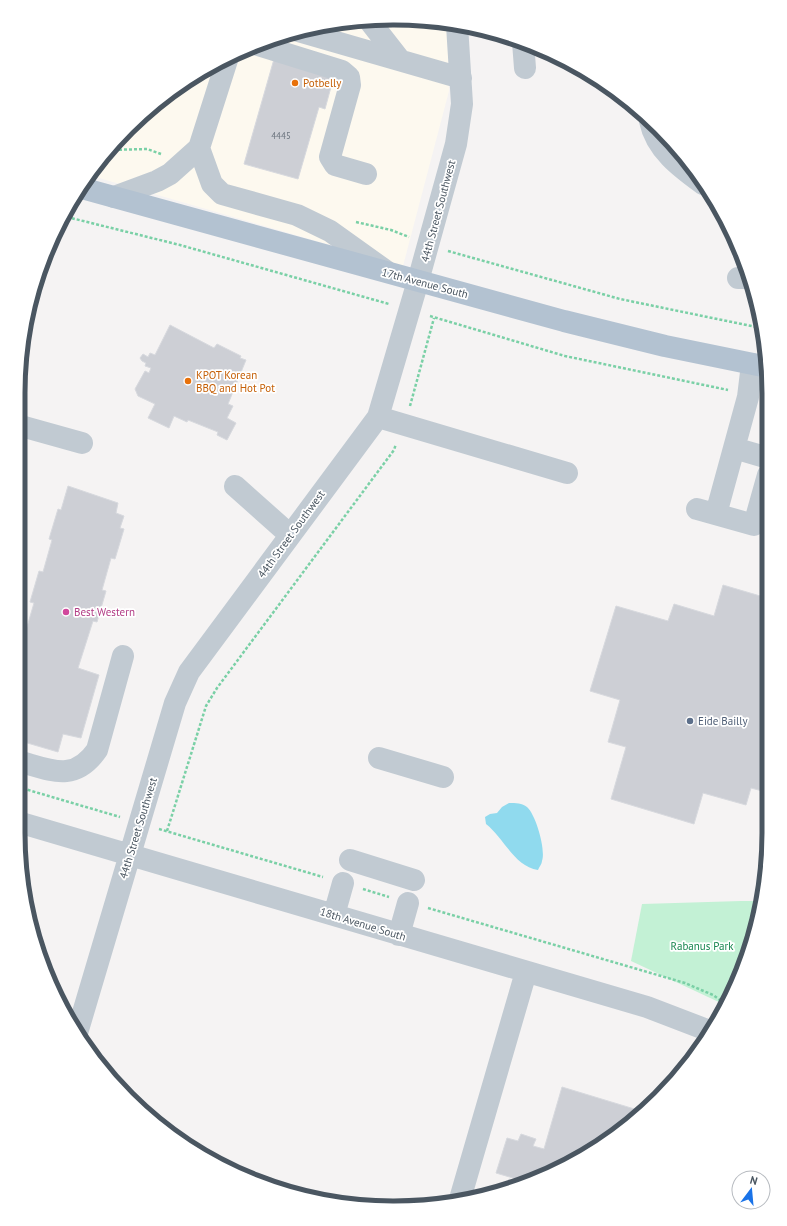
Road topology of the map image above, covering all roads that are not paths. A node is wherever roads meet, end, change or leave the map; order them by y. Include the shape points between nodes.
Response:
1 (373, 26) edge
2 (457, 31) edge
3 (313, 34) edge
4 (267, 48) edge
5 (524, 49) edge
6 (400, 60) junction
7 (225, 66) edge
8 (525, 68) dead end
9 (461, 78) junction
10 (655, 134) edge
11 (199, 148) junction
12 (366, 174) dead end
13 (689, 174) edge
14 (87, 190) edge
15 (114, 197) junction
16 (389, 273) junction
17 (418, 281) junction
18 (760, 365) edge
19 (378, 417) junction
20 (25, 427) edge
21 (82, 443) dead end
22 (734, 448) junction
23 (762, 456) edge
24 (566, 472) dead end
25 (235, 486) dead end
26 (762, 496) edge
27 (290, 535) junction
28 (124, 656) dead end
29 (379, 758) dead end
30 (25, 763) edge
31 (443, 777) dead end
32 (25, 824) edge
33 (130, 855) junction
34 (350, 860) dead end
35 (414, 880) dead end
36 (343, 883) road end
37 (408, 902) road end
38 (334, 915) junction
39 (399, 935) junction
40 (526, 972) junction
41 (79, 1025) edge
42 (705, 1029) edge
43 (461, 1195) edge

1 - 6 street
2 - 9 street, 44th Street Southwest
3 - 6 street
4 - 12 street via 342,71 349,77 350,85 330,157 335,165
5 - 8 street
6 - 9 street
7 - 11 street
9 - 17 street, 44th Street Southwest via 462,104 456,144
10 - 13 street via 658,142 675,163
11 - 15 street via 170,174
11 - 16 street via 212,184 222,194 297,215 330,231
14 - 15 main road, 17th Avenue South
15 - 16 main road, 17th Avenue South
16 - 17 main road, 17th Avenue South
17 - 18 main road, 17th Avenue South via 578,325
17 - 19 street, 44th Street Southwest
18 - 22 street via 748,394
19 - 24 street
19 - 27 street, 44th Street Southwest
20 - 21 street
22 - 23 street
22 - 26 street via 707,511 754,525
25 - 27 street
27 - 33 street, 44th Street Southwest via 190,672 175,703
28 - 30 street via 97,750 90,760 79,769 66,772
29 - 31 street
32 - 33 street, 18th Avenue South
33 - 38 street, 18th Avenue South
33 - 41 street, 44th Street Southwest
34 - 35 street
36 - 38 street
37 - 39 street
38 - 39 street, 18th Avenue South
39 - 40 street, 18th Avenue South
40 - 42 street, 18th Avenue South via 647,1007
40 - 43 street

